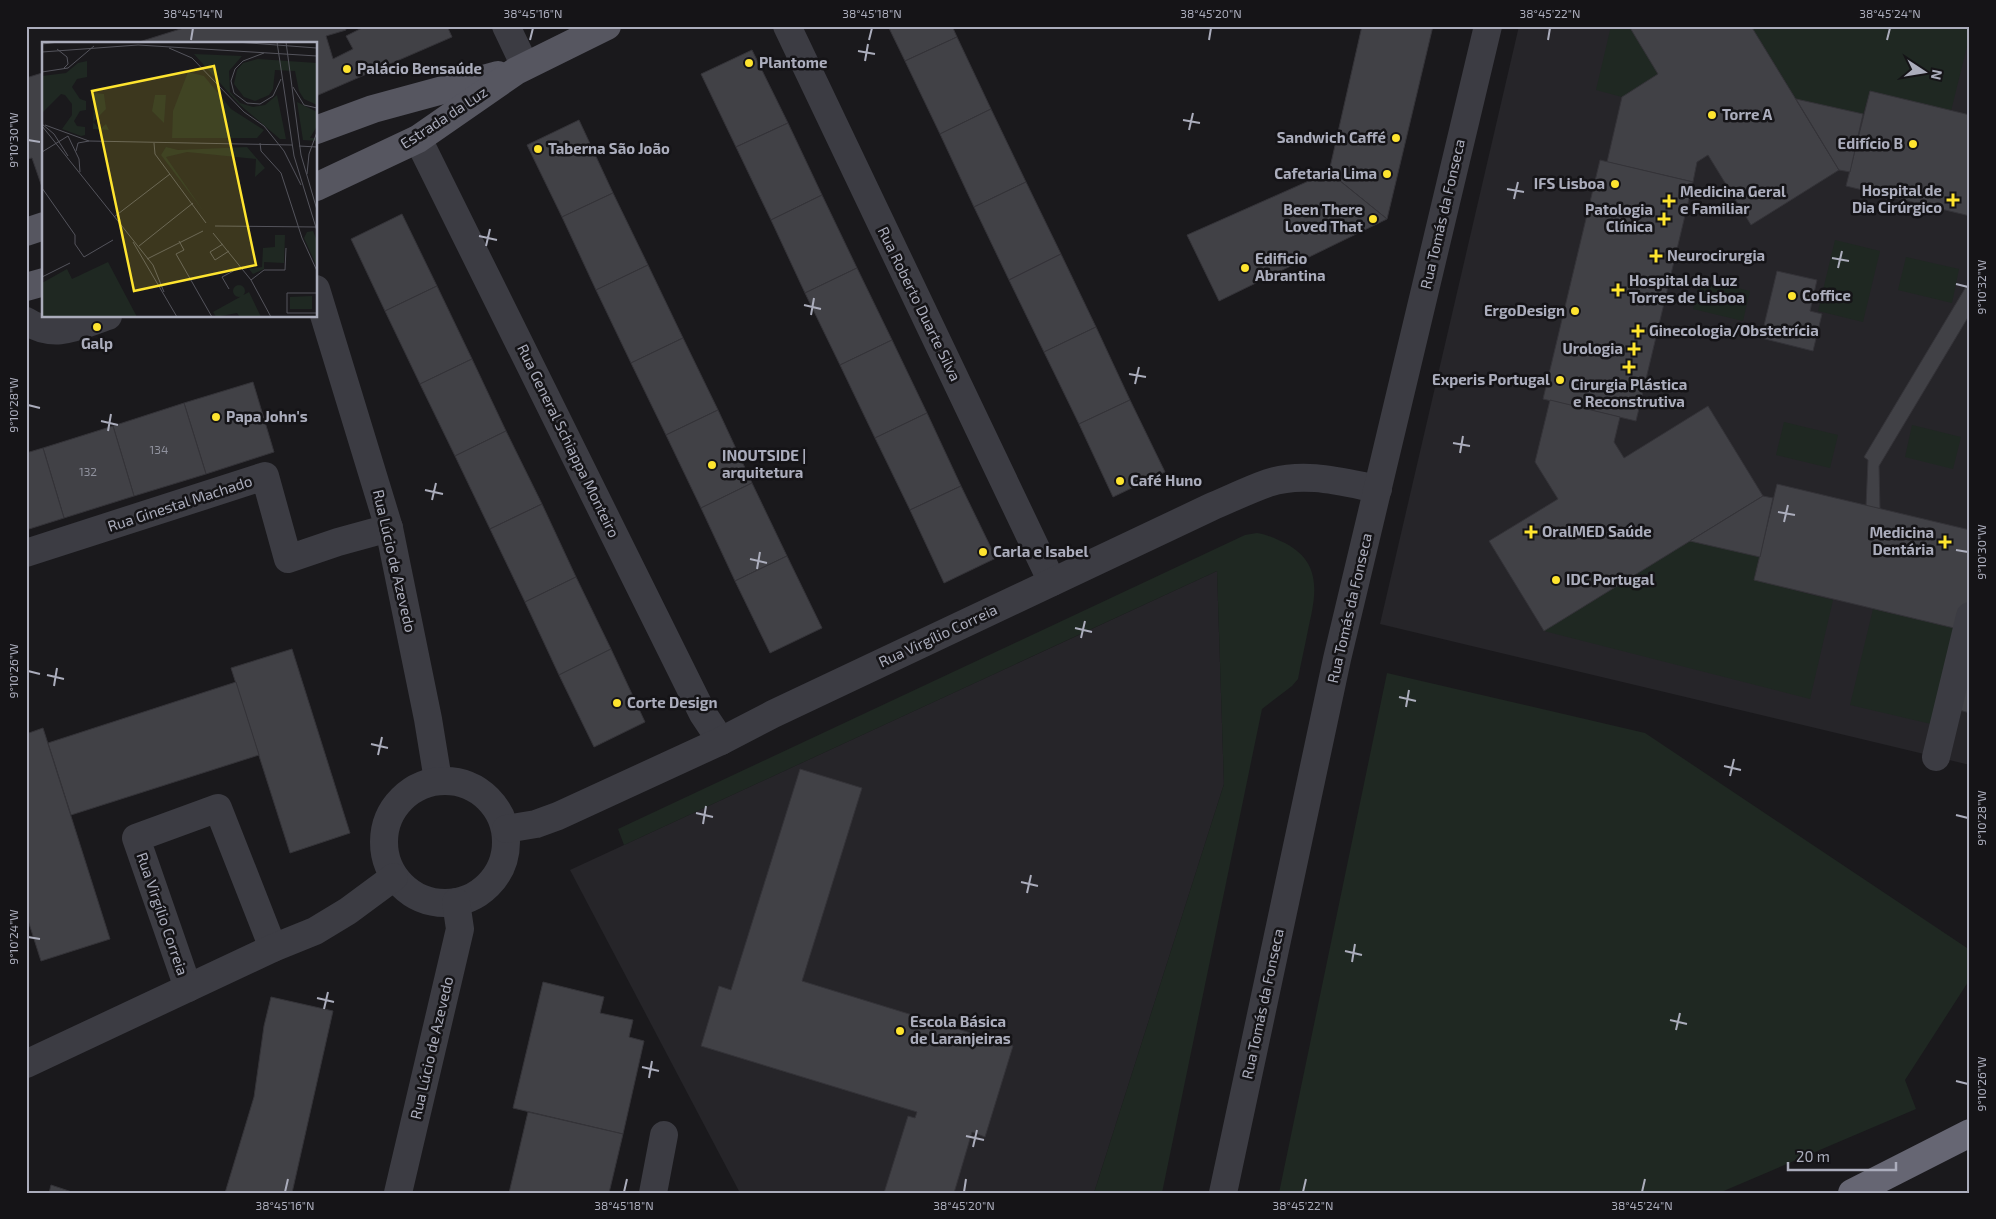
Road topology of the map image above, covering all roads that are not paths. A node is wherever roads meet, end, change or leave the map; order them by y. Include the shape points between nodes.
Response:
1 (506, 26) edge
2 (607, 26) edge
3 (787, 26) edge
4 (1488, 26) edge
5 (521, 68) junction
6 (318, 129) edge
7 (418, 139) junction
8 (318, 185) edge
9 (42, 227) edge
10 (26, 232) edge
11 (42, 283) edge
12 (26, 287) edge
13 (318, 296) edge
14 (102, 318) edge
15 (26, 322) edge
16 (1378, 489) junction
17 (389, 528) junction
18 (26, 553) edge
19 (1052, 582) junction
20 (1970, 616) edge
21 (721, 741) junction
22 (1936, 757) dead end
23 (438, 780) junction
24 (506, 829) junction
25 (394, 877) junction
26 (456, 902) junction
27 (272, 948) junction
28 (188, 988) junction
29 (26, 1064) edge
30 (1970, 1133) edge
31 (664, 1135) dead end
32 (398, 1193) edge
33 (653, 1193) edge
34 (1223, 1193) edge
35 (1852, 1193) edge

1 - 5 street
2 - 5 main road, Estrada da Luz
3 - 19 street, Rua Roberto Duarte Silva
4 - 16 street, Rua Tomás da Fonseca
5 - 6 main road, Estrada da Luz via 373,109
5 - 7 main road, Estrada da Luz
7 - 8 main road, Estrada da Luz
7 - 21 street, Rua General Schiappa Monteiro via 703,714
9 - 10 main road
11 - 12 main road
13 - 17 street, Rua Lúcio de Azevedo
14 - 15 street via 55,332 38,329
16 - 19 street, Rua Virgílio Correia via 1327,479 1299,478 1269,483
16 - 34 street, Rua Tomás da Fonseca via 1335,668
17 - 18 street, Rua Ginestal Machado via 288,559 265,476
17 - 23 street, Rua Lúcio de Azevedo
19 - 21 street, Rua Virgílio Correia
20 - 22 street
21 - 24 street, Rua Virgílio Correia via 558,816
23 - 24 street via 456,781 481,792 499,812
23 - 25 street via 405,794 393,808 386,825 384,843 386,860
24 - 26 street via 503,861 496,876 486,888
25 - 26 street via 406,890 422,899
25 - 27 street, Rua Virgílio Correia via 348,911 315,930
26 - 32 street, Rua Lúcio de Azevedo via 460,929
27 - 28 street, Rua Virgílio Correia
27 - 28 street, Rua Virgílio Correia via 218,808 136,838
28 - 29 street, Rua Virgílio Correia
30 - 35 highway
31 - 33 street

